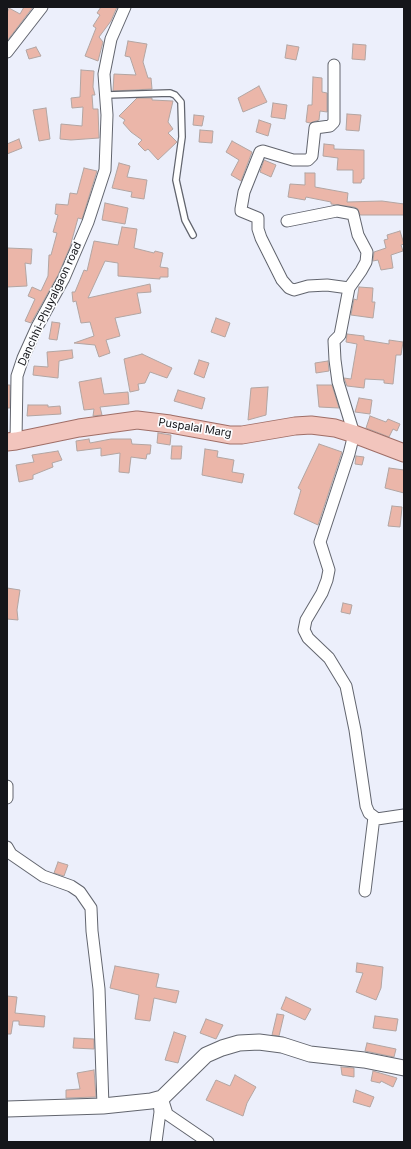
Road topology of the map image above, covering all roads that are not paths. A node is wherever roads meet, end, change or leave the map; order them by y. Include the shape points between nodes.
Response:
1 (42, 7) edge
2 (125, 7) edge
3 (7, 52) edge
4 (334, 65) dead end
5 (106, 95) junction
6 (287, 220) dead end
7 (193, 235) dead end
8 (349, 288) junction
9 (354, 434) junction
10 (11, 441) edge
11 (404, 453) edge
12 (7, 786) edge
13 (7, 798) edge
14 (404, 815) edge
15 (374, 817) junction
16 (7, 846) edge
17 (366, 890) dead end
18 (404, 1068) edge
19 (160, 1099) junction
20 (103, 1106) junction
21 (7, 1109) edge
22 (156, 1142) edge
23 (208, 1142) edge

1 - 3 street
2 - 5 street, Danchhi-Phuyalgaon road via 106,58
4 - 8 street via 334,122 330,126 315,128 312,156 308,160 293,160 260,152 244,192 241,211 258,218 261,238 282,280 289,288 294,290 327,285
5 - 7 lane via 170,93 181,102 182,137 176,180 185,220
5 - 10 street, Danchhi-Phuyalgaon road via 105,170 88,222 64,278 23,358 17,376
6 - 8 street via 337,211 353,214 358,235 366,252 366,262
8 - 9 street via 340,335 334,341 338,382
9 - 10 main road, Puspalal Marg via 311,425 230,435 138,420
9 - 11 main road, Puspalal Marg
9 - 15 street via 320,542 329,570 328,580 306,620 304,630 308,638 330,658 346,686 356,730 366,806
12 - 13 street
14 - 15 street via 384,819
15 - 17 street
16 - 20 street via 11,854 38,872 76,889 88,900 91,908 99,989
18 - 19 street via 364,1060 310,1054 282,1045 239,1043 206,1055
19 - 20 street
19 - 22 street
19 - 23 street via 167,1114
20 - 21 street

